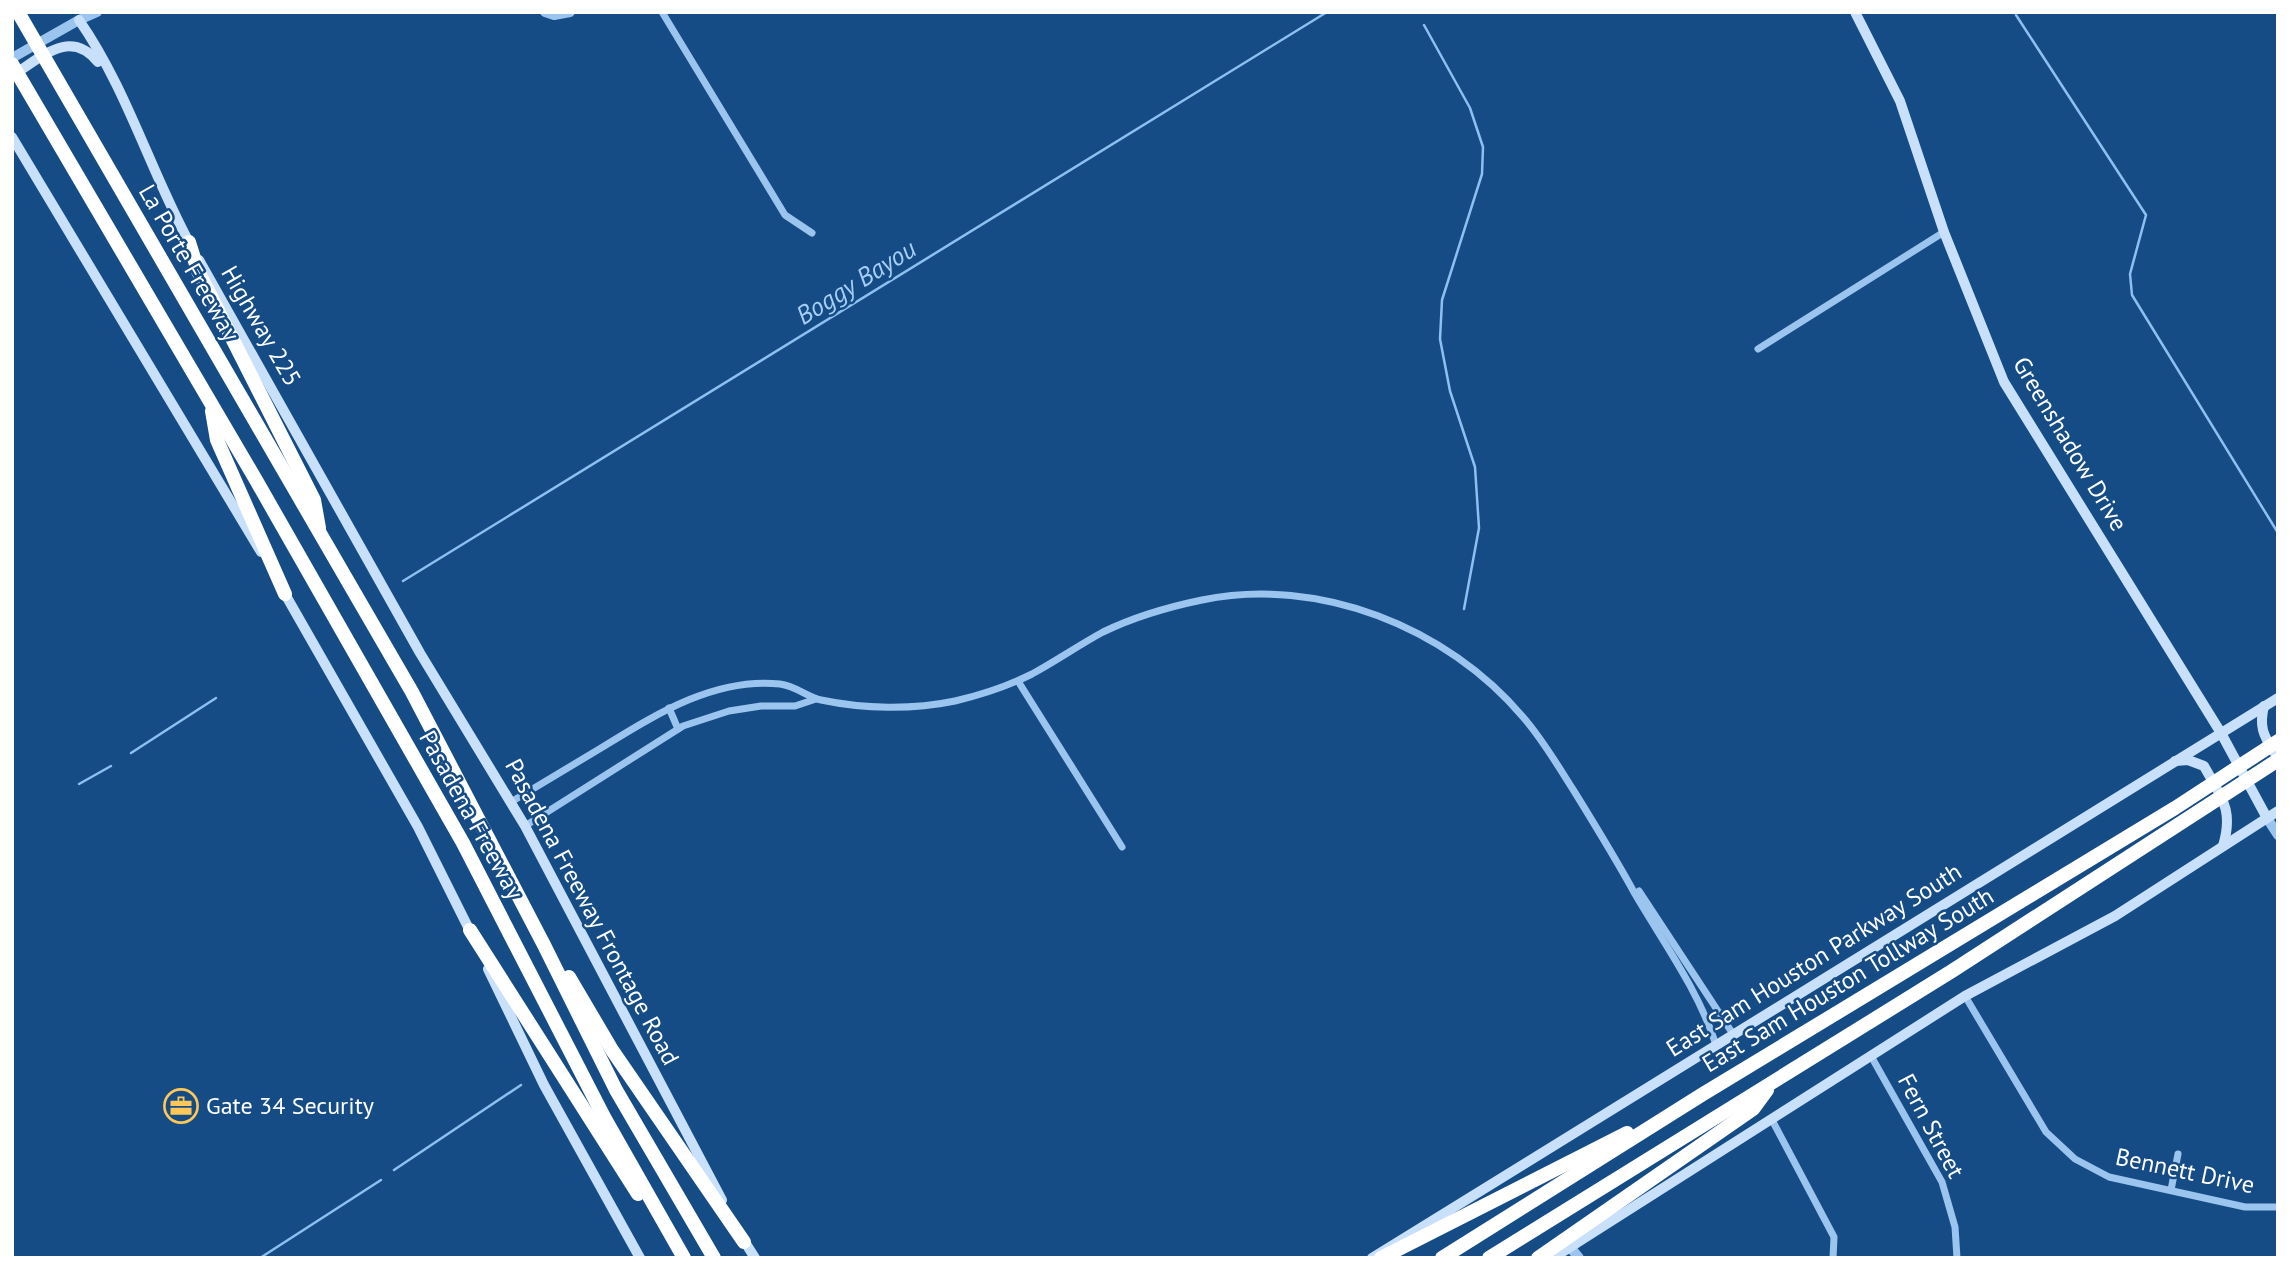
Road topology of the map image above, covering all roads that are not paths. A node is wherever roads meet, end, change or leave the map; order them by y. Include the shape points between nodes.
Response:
1 (18, 12) edge
2 (97, 12) edge
3 (545, 12) edge
4 (570, 12) edge
5 (662, 12) edge
6 (1855, 12) edge
7 (78, 16) edge
8 (12, 58) edge
9 (12, 64) edge
10 (12, 76) edge
11 (111, 77) junction
12 (12, 137) edge
13 (1944, 232) junction
14 (812, 233) dead end
15 (189, 242) junction
16 (1758, 349) dead end
17 (209, 399) junction
18 (320, 536) junction
19 (385, 590) joint
20 (285, 594) junction
21 (1018, 681) junction
22 (2278, 698) edge
23 (816, 699) junction
24 (2264, 706) junction
25 (668, 708) junction
26 (678, 729) junction
27 (2221, 733) junction
28 (2278, 741) edge
29 (2278, 760) edge
30 (2174, 762) junction
31 (511, 802) junction
32 (2278, 811) edge
33 (2178, 814) junction
34 (2267, 818) junction
35 (525, 826) junction
36 (2278, 835) edge
37 (2222, 846) junction
38 (1122, 847) dead end
39 (1619, 865) junction
40 (470, 930) junction
41 (544, 945) junction
42 (1965, 996) junction
43 (1733, 1034) junction
44 (1716, 1045) junction
45 (1871, 1056) junction
46 (1772, 1083) junction
47 (1703, 1094) junction
48 (1772, 1120) junction
49 (2178, 1154) dead end
50 (2171, 1190) junction
51 (2278, 1207) edge
52 (744, 1241) junction
53 (1570, 1247) junction
54 (639, 1258) edge
55 (678, 1258) edge
56 (684, 1258) edge
57 (714, 1258) edge
58 (755, 1258) edge
59 (1372, 1258) edge
60 (1381, 1258) edge
61 (1442, 1258) edge
62 (1489, 1258) edge
63 (1538, 1258) edge
64 (1553, 1258) edge
65 (1579, 1258) edge
66 (1833, 1258) edge
67 (1957, 1258) edge

1 - 18 highway, La Porte Freeway
2 - 7 street
3 - 4 street
5 - 14 street via 785,215
6 - 13 main road, Greenshadow Drive via 1900,100
7 - 8 street
7 - 11 main road
9 - 17 highway, La Porte Freeway
10 - 11 main road via 60,47 78,46 88,50
11 - 15 main road, Highway 225
12 - 20 main road
13 - 16 street
13 - 27 main road, Greenshadow Drive via 2004,382
15 - 18 highway via 198,271 314,500
15 - 19 main road, Highway 225
17 - 20 highway via 217,440
17 - 56 highway, Pasadena Freeway via 463,843 604,1117
18 - 41 highway, Pasadena Freeway via 412,692
19 - 31 main road, Pasadena Freeway Frontage Road
20 - 40 main road via 418,827
21 - 23 street via 928,705 874,707
21 - 38 street
21 - 39 street via 1113,628 1202,600 1290,596 1368,613 1448,651 1506,698 1540,738
22 - 24 main road, East Sam Houston Parkway South
23 - 25 street via 790,686 760,684 724,688
23 - 26 street via 794,706 729,710
24 - 27 main road, East Sam Houston Parkway South
24 - 29 main road via 2262,734
25 - 26 street
25 - 31 street
26 - 35 street
27 - 30 main road, East Sam Houston Parkway South
27 - 34 main road, Greenshadow Drive
28 - 33 highway, East Sam Houston Tollway South
29 - 33 highway, East Sam Houston Tollway South
30 - 37 main road via 2188,760 2204,766 2228,817
30 - 43 main road, East Sam Houston Parkway South
31 - 35 main road, Pasadena Freeway Frontage Road
32 - 34 main road
33 - 46 highway, East Sam Houston Tollway South via 1952,971
33 - 47 highway, East Sam Houston Tollway South
34 - 36 street, Greenshadow Drive
34 - 37 main road
35 - 52 main road, Pasadena Freeway Frontage Road
37 - 42 main road via 2115,916
39 - 43 street
39 - 44 street via 1696,1000
40 - 54 main road via 544,1085
40 - 55 highway
41 - 52 highway
41 - 57 highway, Pasadena Freeway via 616,1090
42 - 45 main road
42 - 50 street, Bennett Drive via 2046,1132 2075,1159 2109,1177
43 - 44 main road, East Sam Houston Parkway South
44 - 59 main road, East Sam Houston Parkway South
45 - 48 main road
45 - 67 street, Fern Street via 1942,1182 1955,1227
46 - 62 highway, East Sam Houston Tollway South
46 - 63 highway via 1754,1109
47 - 60 highway
47 - 61 highway, East Sam Houston Tollway South
48 - 53 main road
48 - 66 street via 1834,1237
49 - 50 street
50 - 51 street, Bennett Drive via 2245,1207
52 - 58 main road, Pasadena Freeway Frontage Road
53 - 64 main road
53 - 65 street

